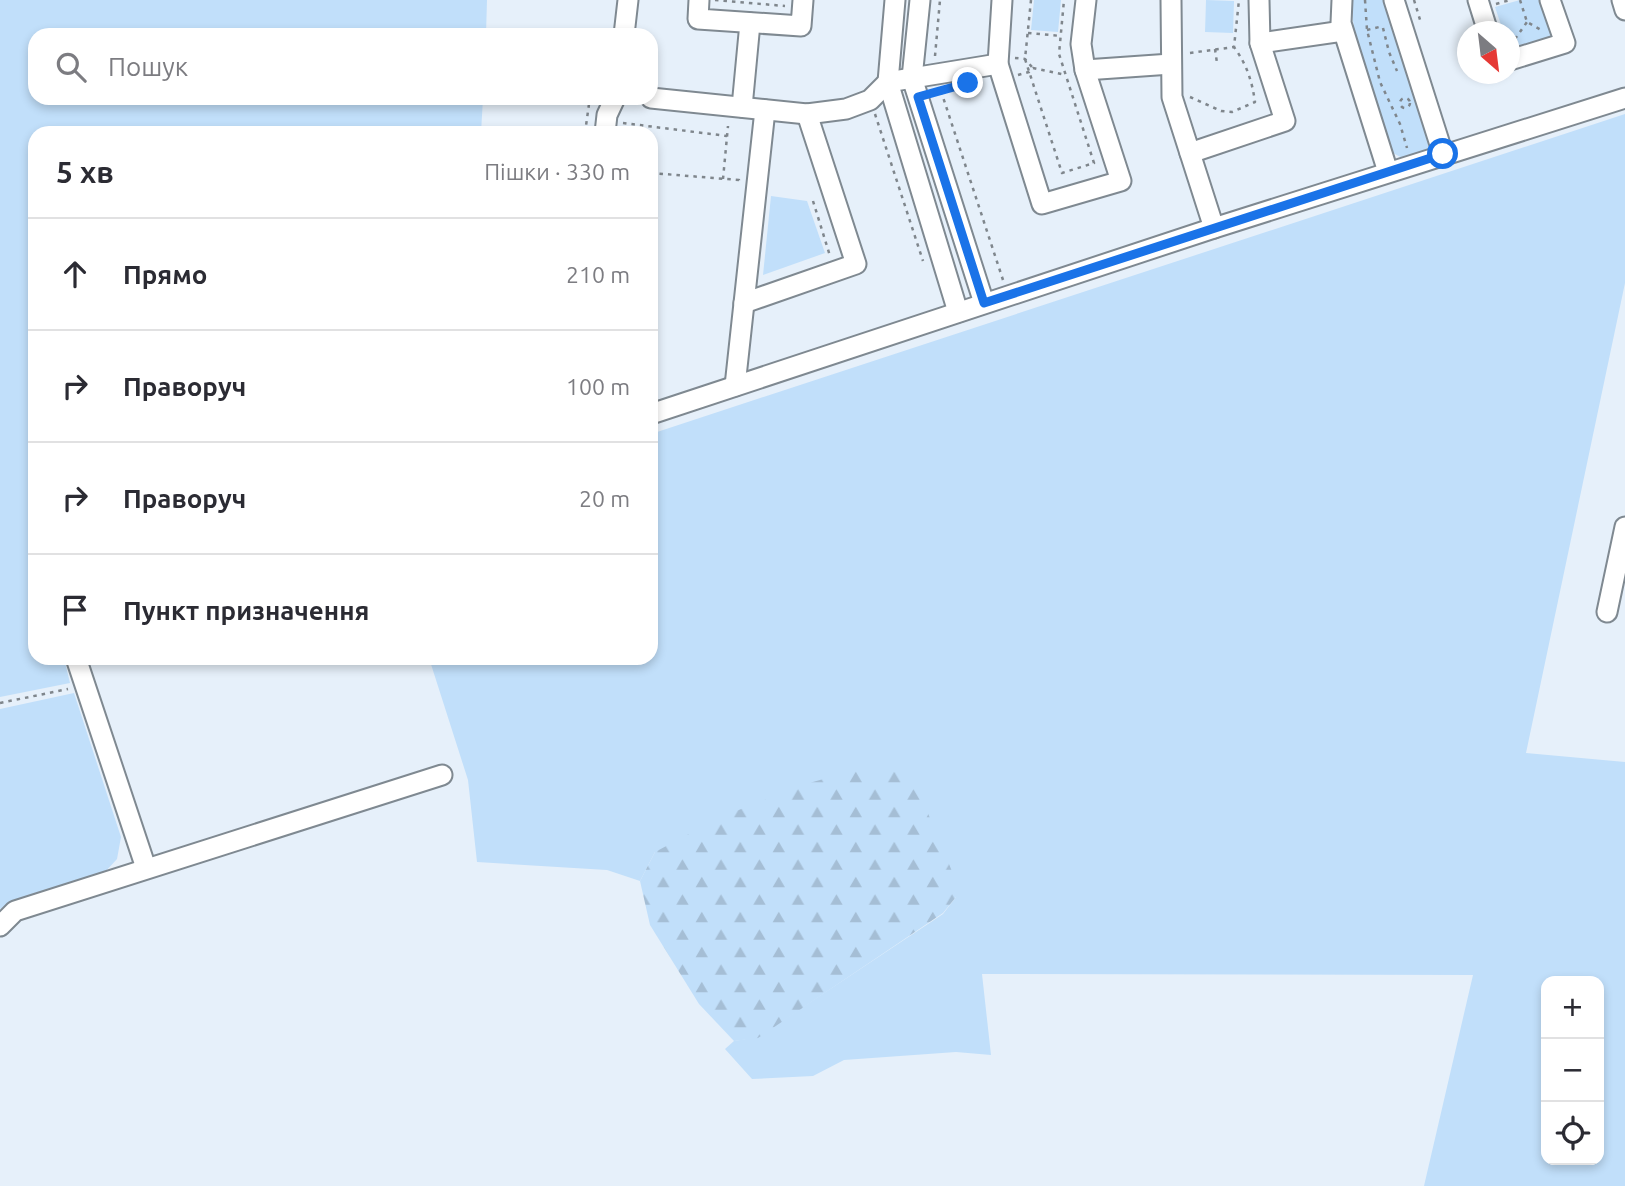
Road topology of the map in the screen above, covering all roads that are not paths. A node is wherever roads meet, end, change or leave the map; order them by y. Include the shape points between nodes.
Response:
1 (628, 0) edge
2 (699, 0) edge
3 (895, 0) edge
4 (920, 0) edge
5 (1002, 0) edge
6 (1086, 0) edge
7 (1171, 0) edge
8 (1259, 0) edge
9 (1342, 0) edge
10 (1394, 0) edge
11 (1478, 0) edge
12 (1550, 0) edge
13 (1622, 0) edge
14 (794, 3) edge
15 (1625, 10) edge
16 (1485, 21) edge
17 (750, 23) junction
18 (625, 28) edge
19 (1343, 31) junction
20 (1260, 43) junction
21 (1520, 57) edge
22 (1179, 59) junction
23 (999, 72) junction
24 (1076, 73) junction
25 (912, 78) junction
26 (888, 82) junction
27 (1625, 97) edge
28 (658, 99) edge
29 (612, 105) edge
30 (742, 107) junction
31 (765, 110) junction
32 (807, 114) junction
33 (606, 126) edge
34 (1190, 153) junction
35 (1443, 154) junction
36 (1388, 172) junction
37 (1214, 228) junction
38 (744, 303) junction
39 (984, 303) junction
40 (958, 312) junction
41 (735, 386) junction
42 (658, 412) edge
43 (1625, 527) edge
44 (1607, 612) dead end
45 (78, 665) edge
46 (442, 775) dead end
47 (146, 868) junction
48 (0, 926) edge

1 - 18 lane
2 - 17 lane via 698,19
3 - 26 lane
4 - 25 lane
5 - 23 lane
6 - 24 lane
7 - 22 lane
8 - 20 lane
9 - 19 lane
10 - 35 lane
11 - 16 lane
12 - 21 lane via 1565,43
13 - 15 lane
14 - 17 lane via 801,26
17 - 30 lane
19 - 20 lane
19 - 36 lane
20 - 34 lane via 1284,121
22 - 24 lane
22 - 34 lane via 1172,97
23 - 24 lane via 1042,204 1121,181
23 - 25 lane
25 - 26 lane
25 - 39 lane
26 - 32 lane via 870,100 846,109
26 - 40 lane
27 - 35 lane
28 - 30 lane
29 - 33 lane
30 - 31 lane
31 - 32 lane
31 - 38 lane
32 - 38 lane via 856,264
34 - 37 lane
35 - 36 lane
36 - 37 lane
37 - 39 lane
38 - 41 lane
39 - 40 lane
40 - 41 lane
41 - 42 lane
43 - 44 lane
45 - 47 lane
46 - 47 lane
47 - 48 lane via 15,911

